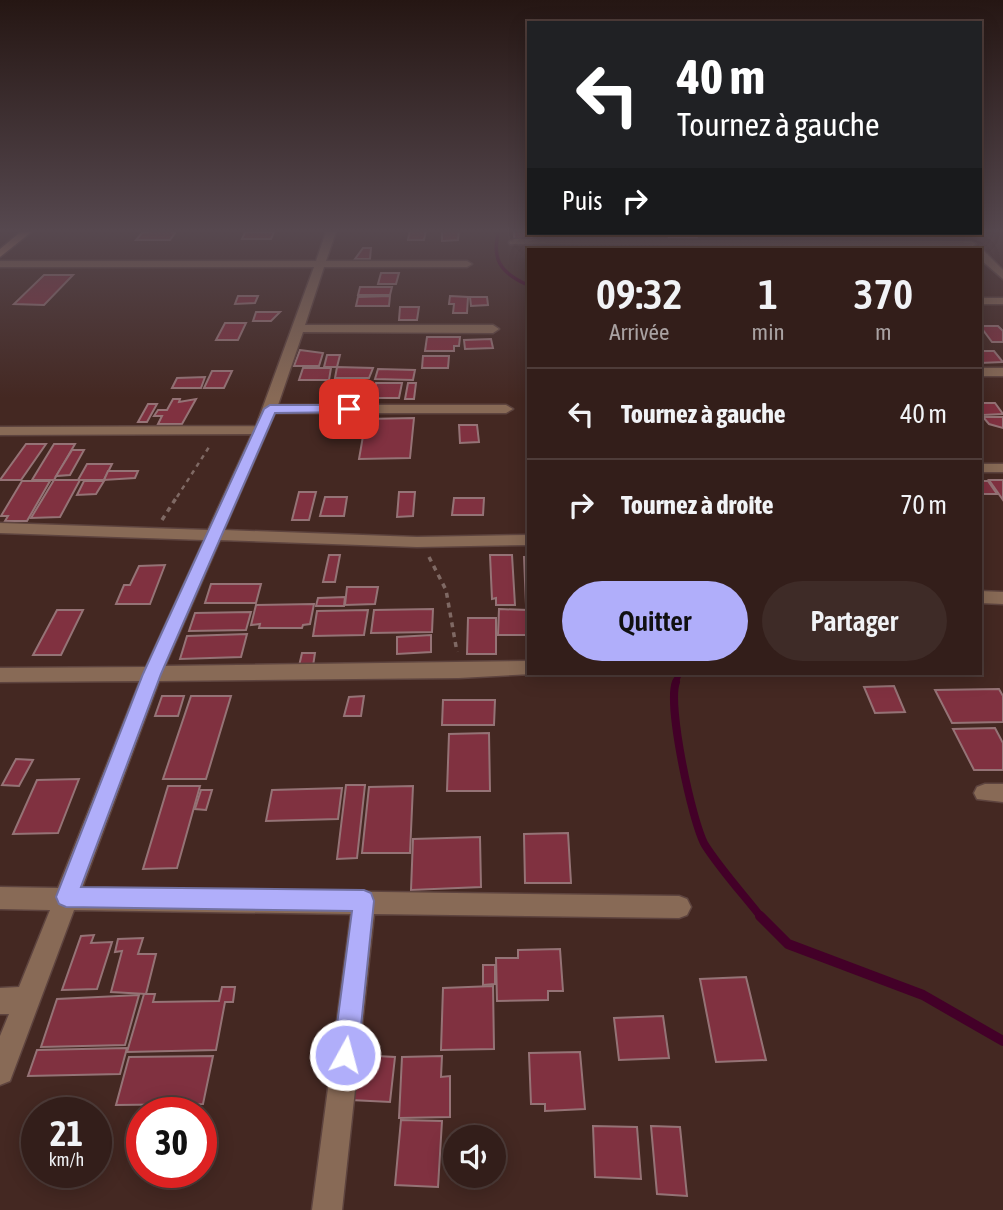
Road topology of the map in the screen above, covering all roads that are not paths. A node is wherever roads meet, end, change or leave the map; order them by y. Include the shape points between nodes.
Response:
1 (313, 285) edge
2 (982, 301) edge
3 (1003, 301) edge
4 (298, 328) junction
5 (493, 329) dead end
6 (982, 372) edge
7 (1003, 372) edge
8 (506, 408) dead end
9 (270, 409) junction
10 (260, 430) junction
11 (0, 431) edge
12 (982, 467) edge
13 (1003, 468) edge
14 (0, 528) edge
15 (214, 534) junction
16 (527, 540) edge
17 (982, 597) edge
18 (1003, 597) edge
19 (527, 668) edge
20 (152, 674) junction
21 (0, 675) edge
22 (66, 897) junction
23 (0, 898) edge
24 (364, 901) junction
25 (679, 906) dead end
26 (27, 1000) junction
27 (0, 1001) edge
28 (0, 1071) edge
29 (327, 1210) edge

1 - 4 street
2 - 3 street
4 - 5 street
4 - 9 street
6 - 7 street
8 - 9 street
9 - 10 street
10 - 11 street
10 - 15 street
12 - 13 street
14 - 15 street
15 - 16 street
15 - 20 street
17 - 18 street
19 - 20 street
20 - 21 street
20 - 22 street
22 - 23 street
22 - 24 street
22 - 26 street
24 - 25 street
24 - 29 street
26 - 27 street
26 - 28 street

